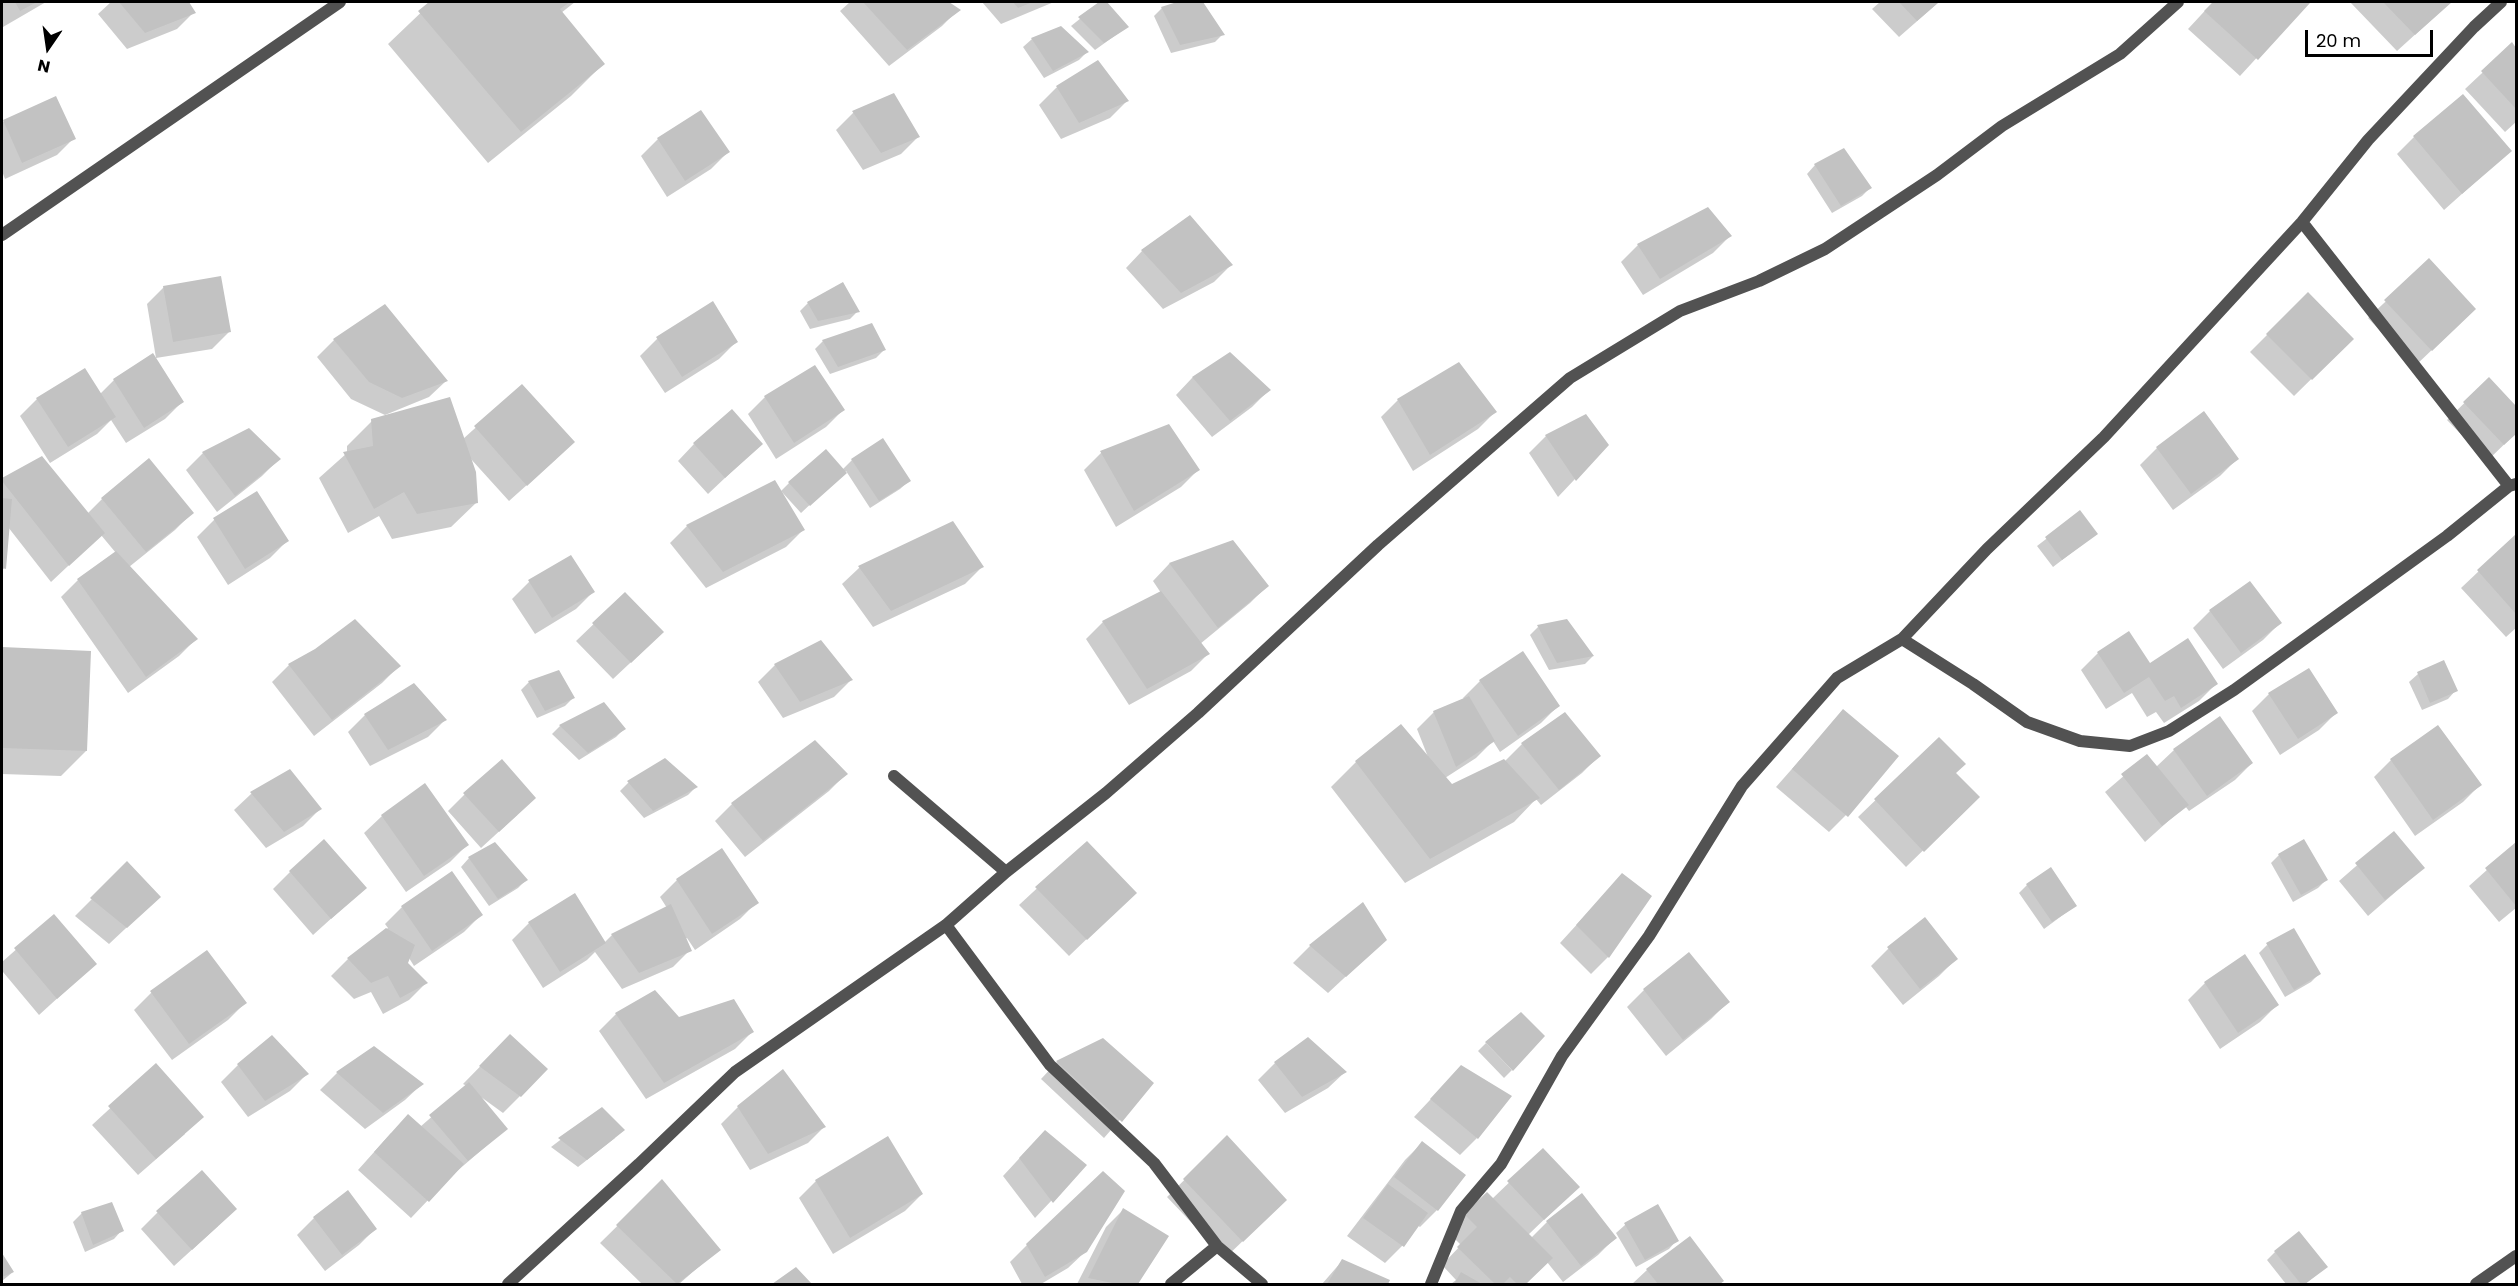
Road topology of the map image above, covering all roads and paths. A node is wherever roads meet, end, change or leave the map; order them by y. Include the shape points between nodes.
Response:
1 (340, 2) edge
2 (2178, 2) edge
3 (2500, 2) edge
4 (2302, 222) junction
5 (2, 235) edge
6 (2513, 485) edge
7 (1902, 639) junction
8 (894, 776) dead end
9 (1006, 872) junction
10 (945, 925) junction
11 (1217, 1246) junction
12 (2517, 1256) edge
13 (508, 1284) edge
14 (1171, 1284) edge
15 (1262, 1284) edge
16 (1431, 1284) edge
17 (2476, 1284) edge

1 - 5 street
2 - 9 street via 2120,54 2002,126 1937,175 1825,249 1680,311 1570,378 1361,561 1198,713
3 - 4 street via 2368,140
4 - 6 street
4 - 7 street via 2104,437 1987,549
6 - 7 street via 2234,690 2169,731 2130,746 2080,741 2027,722
7 - 16 street via 1837,678 1742,786 1649,936 1562,1056 1501,1164 1461,1211
8 - 9 street
9 - 10 street
10 - 11 street via 1050,1065 1154,1163
10 - 13 street via 735,1072
11 - 14 street
11 - 15 street
12 - 17 street

